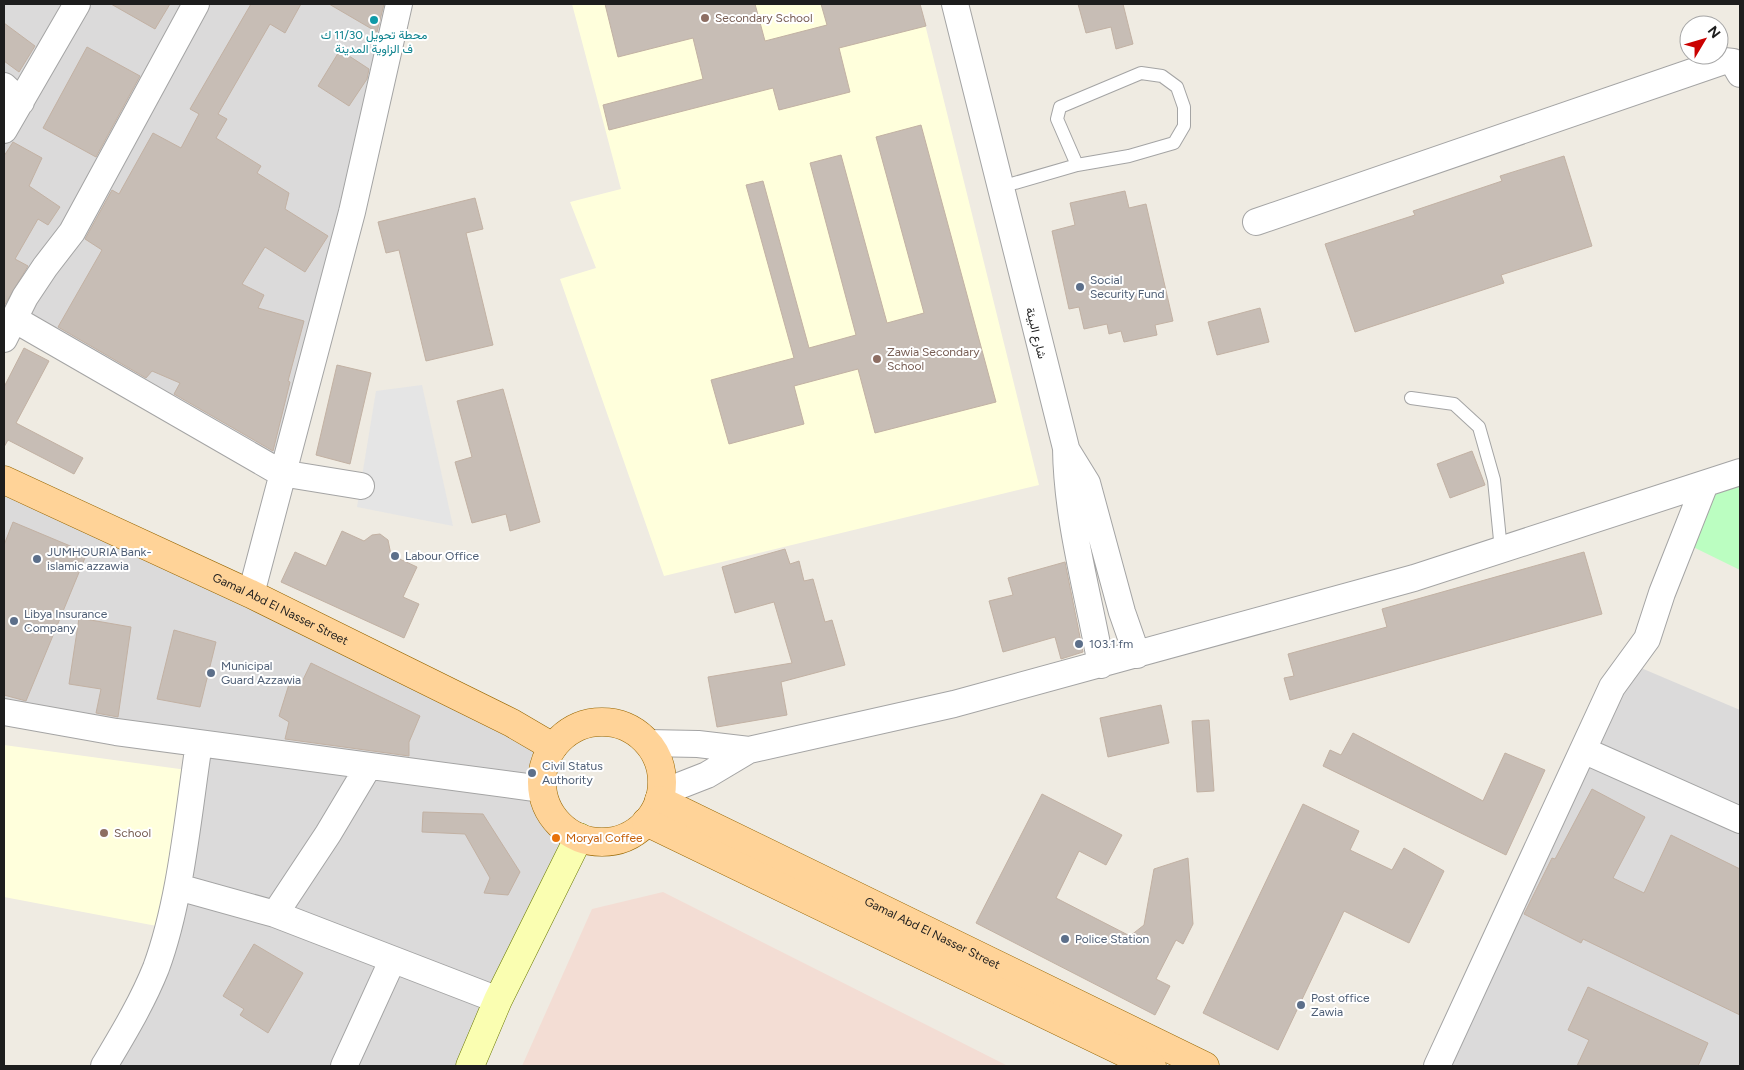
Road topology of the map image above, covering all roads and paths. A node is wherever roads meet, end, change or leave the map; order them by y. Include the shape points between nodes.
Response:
1 (77, 4) edge
2 (196, 4) edge
3 (399, 4) edge
4 (954, 4) edge
5 (1740, 74) edge
6 (12, 94) edge
7 (4, 130) edge
8 (1077, 165) junction
9 (1001, 187) junction
10 (1256, 222) dead end
11 (7, 331) edge
12 (1412, 398) dead end
13 (1066, 448) junction
14 (1740, 472) edge
15 (281, 473) junction
16 (4, 480) edge
17 (1705, 484) junction
18 (360, 486) dead end
19 (1501, 550) junction
20 (251, 594) junction
21 (1137, 655) junction
22 (1101, 665) junction
23 (4, 712) edge
24 (199, 743) junction
25 (647, 743) junction
26 (553, 747) junction
27 (748, 750) junction
28 (1583, 750) junction
29 (368, 767) junction
30 (542, 789) junction
31 (655, 805) junction
32 (1740, 820) edge
33 (579, 837) junction
34 (178, 886) junction
35 (275, 914) junction
36 (392, 961) junction
37 (498, 1000) junction
38 (104, 1066) edge
39 (344, 1066) edge
40 (470, 1066) edge
41 (1152, 1066) edge
42 (1205, 1066) edge
43 (1437, 1066) edge

1 - 6 street
2 - 11 street via 72,232 44,267
3 - 15 street via 352,212
4 - 9 street, شارع البيئة
5 - 10 street via 1733,62 1724,61
6 - 7 street
8 - 8 lane via 1129,156 1174,143 1184,126 1184,107 1176,87 1162,76 1140,73 1060,107 1057,118
8 - 9 lane
9 - 13 street, شارع البيئة
11 - 15 street
12 - 19 lane via 1454,404 1480,427 1494,480
13 - 21 street via 1087,483
13 - 22 street, شارع البيئة via 1066,484
14 - 17 street
15 - 18 street
15 - 20 street
16 - 20 main road, Gamal Abd El Nasser Street
17 - 19 street
17 - 28 street via 1647,639 1612,687
19 - 21 street via 1414,578
20 - 26 main road, Gamal Abd El Nasser Street via 503,718
21 - 22 street
22 - 27 street via 954,704
23 - 24 street
24 - 29 street
24 - 34 street
25 - 26 main road via 625,727 599,722 573,729
25 - 27 street via 698,744
25 - 31 main road via 660,766
26 - 30 main road via 542,774
27 - 31 street
28 - 32 street
28 - 43 street
29 - 30 street
29 - 35 street
30 - 33 main road via 554,818
31 - 33 main road via 622,838 608,841
31 - 41 main road, Gamal Abd El Nasser Street
31 - 42 main road, Gamal Abd El Nasser Street
33 - 37 street
34 - 35 street
34 - 38 street via 156,967 135,1014
35 - 36 street
36 - 37 street
36 - 39 street
37 - 40 street

